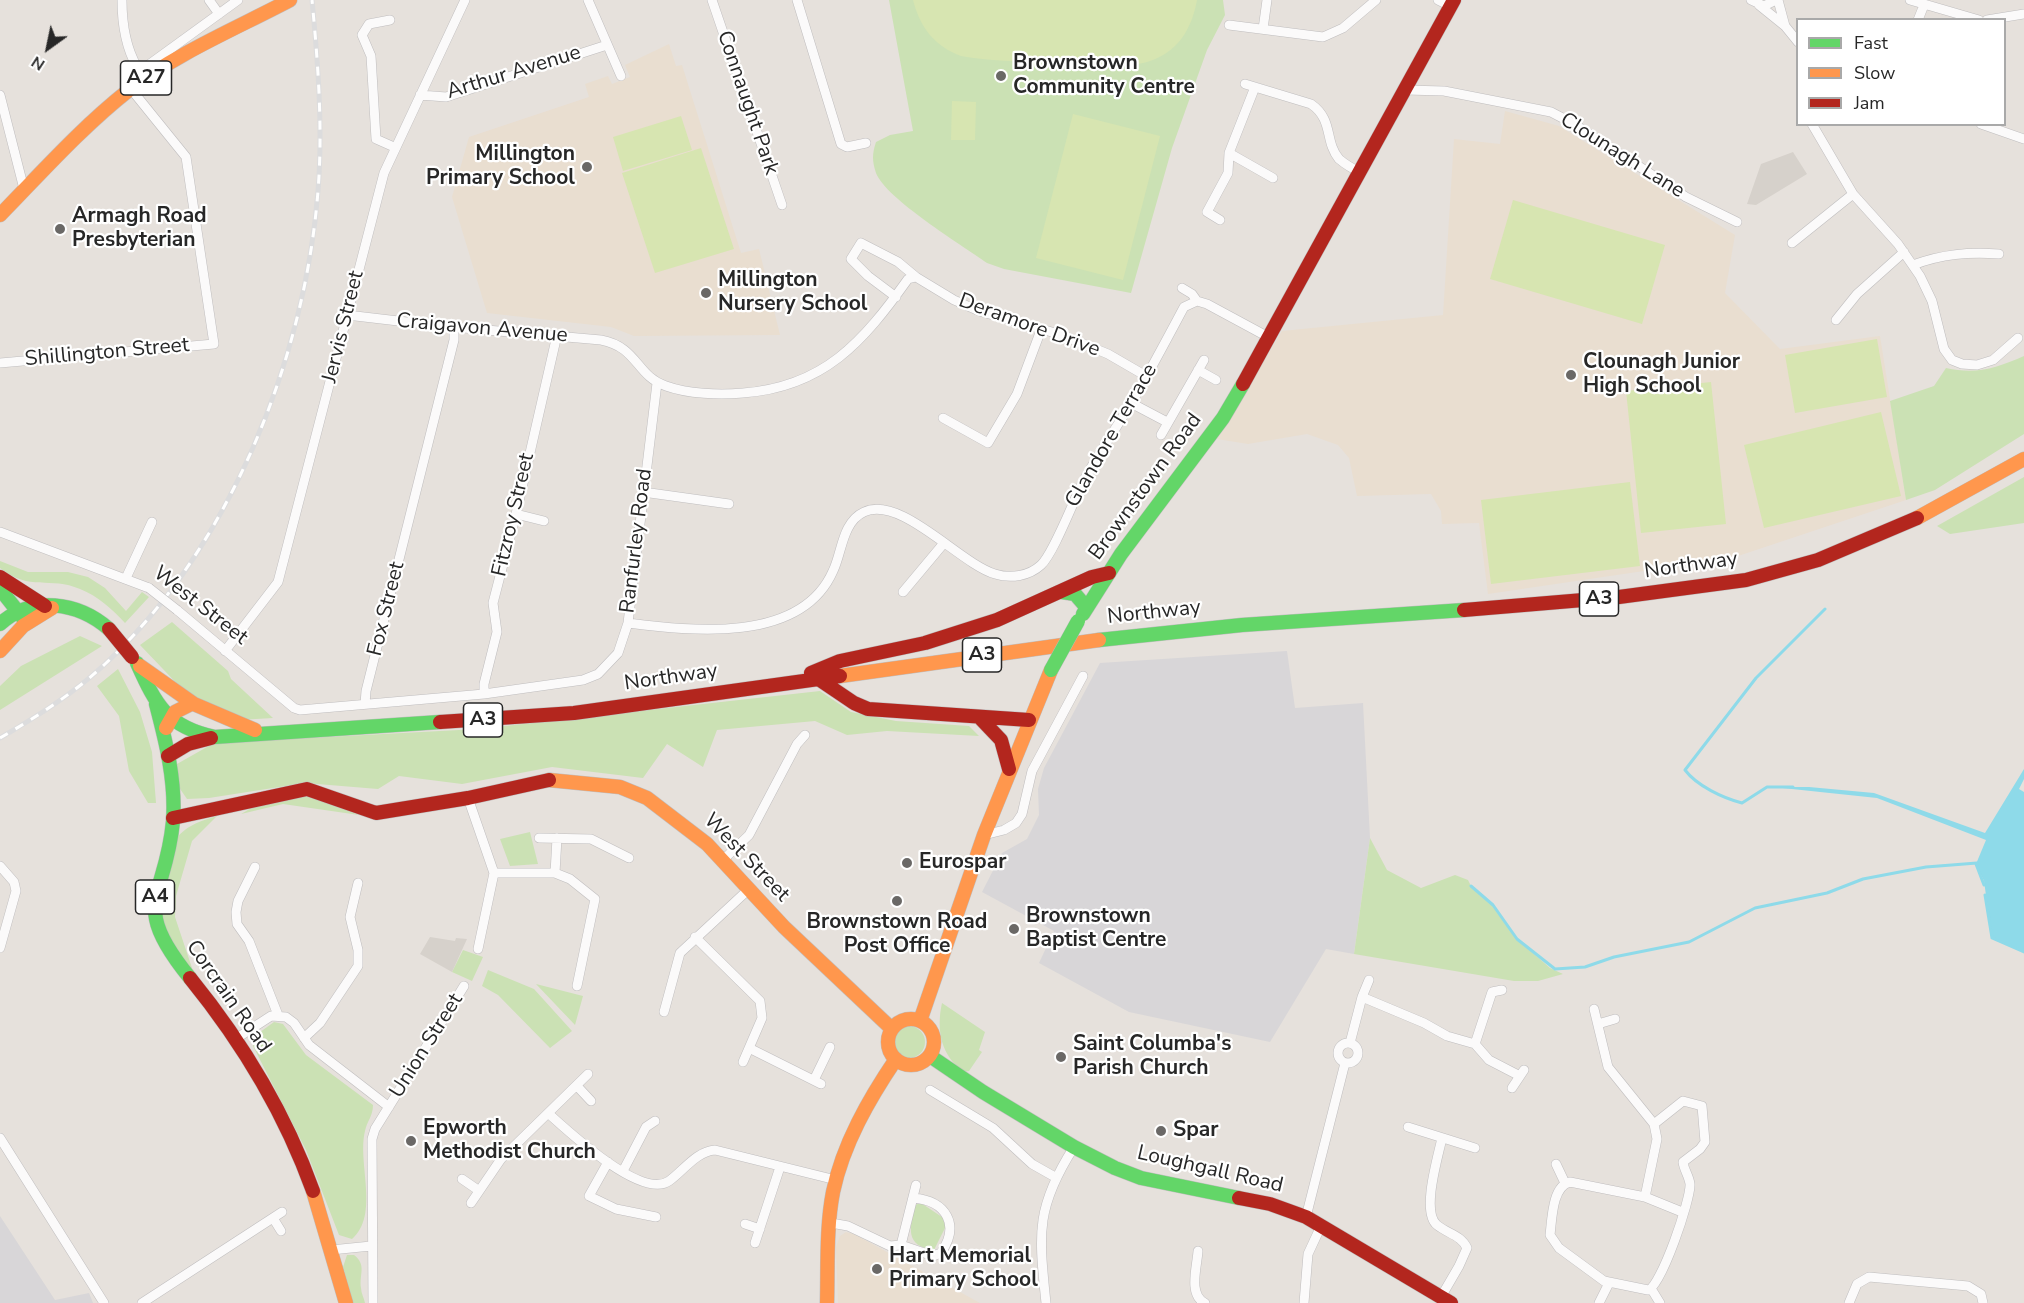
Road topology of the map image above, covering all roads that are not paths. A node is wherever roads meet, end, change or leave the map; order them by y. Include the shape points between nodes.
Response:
1 (122, 0) edge
2 (209, 0) edge
3 (238, 0) edge
4 (290, 0) edge
5 (465, 0) edge
6 (588, 0) edge
7 (712, 0) edge
8 (797, 0) edge
9 (1266, 0) edge
10 (1376, 0) edge
11 (1777, 0) edge
12 (1910, 0) edge
13 (1447, 2) edge
14 (1755, 3) edge
15 (1936, 4) edge
16 (1924, 5) junction
17 (219, 14) junction
18 (2024, 14) edge
19 (1919, 18) edge
20 (1974, 18) edge
21 (1999, 18) edge
22 (390, 20) dead end
23 (1229, 25) dead end
24 (1785, 26) junction
25 (1263, 29) junction
26 (1796, 41) edge
27 (607, 45) junction
28 (144, 74) junction
29 (621, 76) dead end
30 (131, 88) junction
31 (1406, 90) junction
32 (0, 95) edge
33 (420, 95) junction
34 (1813, 126) edge
35 (1986, 126) edge
36 (2024, 140) edge
37 (866, 143) dead end
38 (394, 147) junction
39 (1229, 153) junction
40 (1360, 172) junction
41 (1273, 178) dead end
42 (24, 189) junction
43 (1853, 194) junction
44 (782, 205) dead end
45 (1732, 208) dead end
46 (0, 215) edge
47 (1220, 220) dead end
48 (1792, 243) dead end
49 (1904, 252) junction
50 (1999, 254) dead end
51 (1913, 265) junction
52 (916, 277) junction
53 (1182, 288) dead end
54 (896, 297) junction
55 (1197, 301) junction
56 (347, 315) junction
57 (1836, 320) dead end
58 (454, 326) junction
59 (1041, 330) junction
60 (557, 336) junction
61 (1270, 338) junction
62 (2018, 339) dead end
63 (1204, 360) dead end
64 (0, 363) edge
65 (1198, 370) junction
66 (1146, 376) junction
67 (1216, 380) dead end
68 (657, 383) junction
69 (1131, 403) junction
70 (943, 418) dead end
71 (1167, 422) junction
72 (1161, 435) dead end
73 (2024, 459) edge
74 (643, 492) junction
75 (729, 504) dead end
76 (516, 514) junction
77 (544, 521) dead end
78 (152, 522) dead end
79 (0, 532) edge
80 (944, 543) junction
81 (1109, 573) junction
82 (0, 577) edge
83 (126, 578) junction
84 (0, 589) edge
85 (903, 592) dead end
86 (1062, 592) junction
87 (49, 608) junction
88 (1087, 608) junction
89 (21, 616) junction
90 (628, 623) junction
91 (0, 624) edge
92 (0, 651) edge
93 (225, 651) junction
94 (135, 660) junction
95 (1083, 676) dead end
96 (817, 678) junction
97 (788, 682) junction
98 (484, 694) junction
99 (156, 704) junction
100 (191, 704) junction
101 (365, 704) junction
102 (169, 718) junction
103 (980, 718) junction
104 (1029, 720) junction
105 (164, 733) junction
106 (265, 733) junction
107 (805, 735) dead end
108 (215, 737) junction
109 (168, 756) junction
110 (1009, 769) junction
111 (468, 798) junction
112 (173, 818) junction
113 (984, 835) junction
114 (539, 838) dead end
115 (557, 838) junction
116 (629, 858) dead end
117 (723, 860) junction
118 (0, 866) edge
119 (255, 867) dead end
120 (494, 873) junction
121 (555, 873) junction
122 (358, 884) dead end
123 (749, 890) junction
124 (695, 937) junction
125 (0, 948) edge
126 (478, 949) dead end
127 (1369, 980) dead end
128 (464, 986) dead end
129 (577, 986) dead end
130 (1502, 990) dead end
131 (1362, 997) junction
132 (1594, 1009) dead end
133 (664, 1012) dead end
134 (278, 1015) junction
135 (1616, 1019) dead end
136 (920, 1021) junction
137 (1598, 1024) junction
138 (892, 1029) junction
139 (304, 1038) junction
140 (234, 1040) junction
141 (1350, 1043) junction
142 (1475, 1044) junction
143 (830, 1047) dead end
144 (749, 1048) junction
145 (930, 1056) junction
146 (896, 1059) junction
147 (743, 1062) dead end
148 (1345, 1063) junction
149 (588, 1074) dead end
150 (577, 1086) junction
151 (1512, 1088) dead end
152 (930, 1090) dead end
153 (1710, 1099) dead end
154 (591, 1101) dead end
155 (1702, 1106) junction
156 (389, 1107) junction
157 (549, 1114) junction
158 (655, 1121) dead end
159 (1654, 1124) junction
160 (1408, 1128) dead end
161 (0, 1138) edge
162 (1442, 1138) junction
163 (1074, 1147) junction
164 (1475, 1148) dead end
165 (608, 1162) junction
166 (1556, 1164) dead end
167 (780, 1167) junction
168 (623, 1171) junction
169 (1055, 1177) junction
170 (462, 1179) dead end
171 (836, 1180) junction
172 (1565, 1184) junction
173 (916, 1185) dead end
174 (478, 1190) junction
175 (1645, 1197) junction
176 (913, 1198) junction
177 (471, 1203) dead end
178 (282, 1212) dead end
179 (1682, 1212) junction
180 (656, 1217) dead end
181 (1306, 1217) junction
182 (273, 1218) junction
183 (831, 1222) junction
184 (745, 1224) dead end
185 (1321, 1226) junction
186 (760, 1229) junction
187 (281, 1231) dead end
188 (755, 1243) dead end
189 (901, 1245) junction
190 (371, 1246) junction
191 (331, 1250) junction
192 (1198, 1251) dead end
193 (1609, 1282) junction
194 (1652, 1290) junction
195 (1446, 1300) edge
196 (104, 1303) edge
197 (142, 1303) edge
198 (346, 1303) edge
199 (373, 1303) edge
200 (827, 1303) edge
201 (1046, 1303) edge
202 (1205, 1303) edge
203 (1304, 1303) edge
204 (1599, 1303) edge
205 (1660, 1303) edge
206 (1849, 1303) edge
207 (1983, 1303) edge

1 - 28 street via 122,24 129,54
2 - 17 street
3 - 17 street
4 - 28 main road, A27
5 - 33 street, Jervis Street
6 - 27 street, Arthur Avenue
7 - 44 street, Connaught Park
8 - 37 street via 841,144 847,147
9 - 25 street
10 - 25 street via 1343,28 1323,37
11 - 14 street via 1770,4
11 - 24 street
12 - 16 street
13 - 31 main road, Brownstown Road
14 - 24 street
15 - 16 street
15 - 20 street
16 - 19 street
17 - 28 street
18 - 21 street
22 - 38 street via 369,24 362,35 371,56 376,139
23 - 25 street
24 - 26 street
27 - 29 street, Arthur Avenue
27 - 33 street, Arthur Avenue via 446,97
28 - 30 main road, A27
30 - 42 main road, A27
30 - 64 street, Shillington Street via 186,157 214,344
31 - 40 main road, Brownstown Road
31 - 45 street, Clounagh Lane via 1444,91 1551,112 1686,197 1732,220
32 - 42 street
33 - 38 street, Jervis Street
34 - 43 street
35 - 36 street
38 - 56 street, Jervis Street
39 - 40 street via 1250,85 1318,108 1340,159
39 - 41 street
39 - 47 street via 1228,173 1207,212
40 - 61 main road, Brownstown Road
42 - 46 main road, A27
43 - 48 street
43 - 49 street
49 - 51 street
49 - 57 street via 1857,294
50 - 51 street via 1936,256
51 - 62 street via 1932,301 1944,349 1952,360 1977,366 1993,360
52 - 54 street via 908,279
52 - 54 street, Deramore Drive via 898,262 861,243 851,259
52 - 59 street, Deramore Drive via 979,311
53 - 55 street
54 - 68 street via 872,329 837,360 805,379 767,391 731,394
55 - 61 street
55 - 66 street, Glandore Terrace via 1184,307
56 - 58 street, Craigavon Avenue
56 - 93 street, Jervis Street via 278,582
58 - 60 street, Craigavon Avenue
58 - 101 street, Fox Street via 454,340
59 - 66 street, Deramore Drive via 1108,354
59 - 70 street via 1017,394 988,443
60 - 68 street, Craigavon Avenue via 616,343
60 - 76 street, Fitzroy Street
61 - 81 main road, Brownstown Road via 1223,418
63 - 65 street
65 - 67 street
65 - 71 street
66 - 69 street, Glandore Terrace
68 - 74 street, Ranfurley Road
69 - 71 street
69 - 80 street, Glandore Terrace via 1084,480 1045,560 1030,573 1014,577 995,574 966,560
71 - 72 street
73 - 96 main road, Northway / A3 via 1925,514 1820,559 1721,586 1555,604 1193,630
74 - 75 street
74 - 90 street, Ranfurley Road
76 - 77 street
76 - 98 street, Fitzroy Street via 493,603 497,632
78 - 83 street
79 - 83 street, West Street
80 - 85 street
80 - 90 street via 900,515 887,510 864,512 848,529 833,573 819,591 804,605 778,619 711,631
81 - 86 main road
81 - 88 main road, Brownstown Road
82 - 87 main road
83 - 93 street, West Street, bridge via 149,588
84 - 89 main road
86 - 88 main road via 1075,594
86 - 97 main road via 997,620 925,643 840,661
87 - 89 main road
87 - 94 main road, Northway / A3, bridge via 75,608 93,615
88 - 104 main road, Brownstown Road, bridge via 1051,670
89 - 91 main road
89 - 92 main road
90 - 98 street, Ranfurley Road via 618,654 598,674 584,680
93 - 101 street, West Street via 294,708
94 - 99 main road, Northway / A3
94 - 100 main road, Northway / A3
95 - 113 street via 1032,771 1022,814 1004,830
96 - 97 main road, Northway / A3
96 - 103 main road via 868,709
97 - 106 main road, Northway / A3 via 516,718
98 - 101 street
99 - 102 main road, Northway / A3
99 - 105 main road, Corcrain Road / A4
100 - 102 main road
100 - 106 main road, Northway / A3
102 - 105 main road
102 - 108 main road, Northway / A3 via 195,733
103 - 104 main road
103 - 110 main road via 996,730
104 - 110 main road, Brownstown Road
105 - 109 main road, Corcrain Road / A4
106 - 108 main road, Northway / A3
107 - 117 street via 796,744 749,835
108 - 109 main road via 188,744
109 - 112 main road, Corcrain Road / A4
110 - 113 main road, Brownstown Road
111 - 112 main road, West Street via 370,813 324,792 306,789
111 - 117 main road, West Street via 550,780 620,787 647,798 674,817
111 - 120 street
112 - 140 main road, Corcrain Road / A4 via 157,877 157,926 166,947
113 - 136 main road, Brownstown Road
114 - 115 street
115 - 116 street via 591,839
115 - 121 street
117 - 123 main road, West Street
118 - 125 street via 14,882 16,891
119 - 134 street via 238,901 237,924 249,941
120 - 121 street
120 - 126 street
121 - 129 street via 570,879 595,899
122 - 139 street via 350,917 358,966 320,1023
123 - 124 street
123 - 138 main road, West Street
124 - 133 street via 680,953
124 - 144 street via 760,1001 762,1018
127 - 131 street
128 - 156 street, Union Street
130 - 142 street via 1492,993
131 - 141 street
131 - 142 street
132 - 137 street
134 - 139 street via 294,1023
134 - 140 street
135 - 137 street
136 - 138 main road via 902,1021
136 - 145 main road via 933,1036
137 - 159 street via 1608,1067
138 - 146 main road via 888,1042
139 - 156 street via 337,1069
140 - 191 main road, Corcrain Road / A4 via 270,1094 310,1180
141 - 148 street via 1338,1052
141 - 148 street via 1356,1047 1358,1056
142 - 151 street via 1489,1060 1521,1072
143 - 144 street via 818,1082
144 - 147 street
145 - 146 main road via 917,1064
145 - 163 main road, Loughgall Road
146 - 171 main road via 855,1131
148 - 181 street
149 - 150 street
150 - 154 street
150 - 157 street
152 - 169 street via 993,1128 1032,1164
153 - 155 street
155 - 159 street via 1683,1101
155 - 179 street via 1705,1142 1683,1162 1690,1186
156 - 190 street, Union Street via 372,1139
157 - 165 street
157 - 174 street via 501,1159
158 - 168 street via 646,1127
159 - 175 street via 1657,1139
160 - 162 street
161 - 196 street
162 - 164 street
162 - 195 street via 1430,1212 1437,1226 1464,1241 1467,1248
163 - 169 street
163 - 181 main road, Loughgall Road via 1141,1178 1233,1194
165 - 168 street
165 - 180 street via 589,1196 616,1209
166 - 172 street
167 - 168 street via 715,1150 702,1154 667,1182 656,1185
167 - 171 street
167 - 186 street
169 - 201 street via 1042,1218
170 - 174 street
171 - 183 main road
172 - 175 street
172 - 193 street via 1554,1209 1550,1235 1553,1242
173 - 176 street
174 - 177 street
175 - 179 street
176 - 189 street
176 - 189 street via 944,1212 952,1231 941,1253 933,1256
178 - 182 street
179 - 194 street via 1668,1258
181 - 185 main road, Loughgall Road
182 - 187 street
182 - 197 street
183 - 189 street via 890,1246
183 - 200 main road
184 - 186 street
185 - 195 main road, Loughgall Road
185 - 203 street via 1308,1254
186 - 188 street
190 - 191 street
190 - 199 street, Union Street
191 - 198 main road, Corcrain Road / A4
192 - 202 street via 1195,1292
193 - 194 street
193 - 204 street
194 - 205 street
206 - 207 street via 1857,1284 1869,1277 1968,1286 1981,1294

